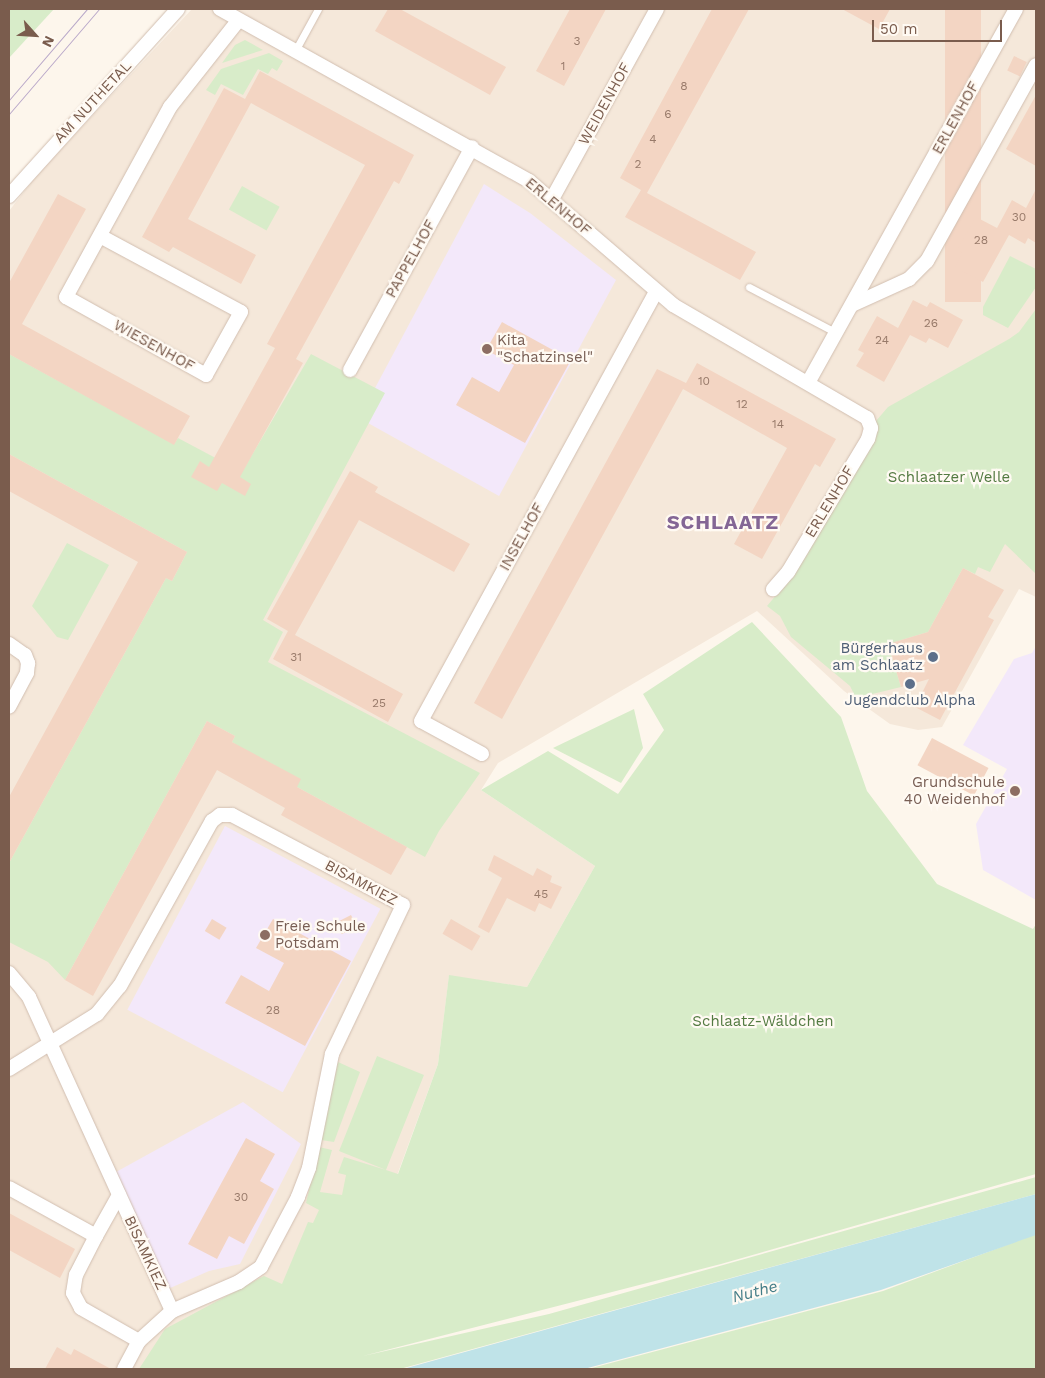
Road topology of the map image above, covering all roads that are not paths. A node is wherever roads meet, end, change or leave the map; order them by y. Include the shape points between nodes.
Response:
1 (178, 9) edge
2 (220, 9) edge
3 (318, 9) edge
4 (657, 9) edge
5 (1016, 9) edge
6 (238, 21) junction
7 (295, 51) junction
8 (1036, 64) edge
9 (472, 147) junction
10 (9, 196) edge
11 (552, 199) junction
12 (100, 236) junction
13 (749, 287) dead end
14 (656, 292) junction
15 (852, 305) junction
16 (835, 332) junction
17 (350, 370) dead end
18 (809, 381) junction
19 (773, 588) dead end
20 (9, 644) edge
21 (9, 707) edge
22 (482, 754) dead end
23 (9, 973) edge
24 (50, 1042) junction
25 (9, 1069) edge
26 (9, 1188) edge
27 (119, 1195) junction
28 (96, 1236) junction
29 (172, 1311) junction
30 (139, 1341) junction
31 (124, 1369) edge

1 - 10 street, AM NUTHETAL
2 - 6 street, ERLENHOF
3 - 7 lane
4 - 11 street, WEIDENHOF
5 - 15 street, ERLENHOF
6 - 7 street, ERLENHOF
6 - 12 street, WIESENHOF via 170,107
7 - 9 street, ERLENHOF
8 - 15 street via 927,261 909,279
9 - 11 street, ERLENHOF
9 - 17 street, PAPPELHOF
11 - 14 street, ERLENHOF
12 - 12 street, WIESENHOF via 66,297 206,375 241,312
13 - 16 lane
14 - 18 street, ERLENHOF via 673,306
14 - 22 street, INSELHOF via 422,721
15 - 16 street, ERLENHOF
16 - 18 street, ERLENHOF
18 - 19 street, ERLENHOF via 860,411 871,428 788,572
20 - 21 street via 24,655 28,663 27,673
23 - 24 street, BISAMKIEZ via 29,997
24 - 25 street
24 - 27 street, BISAMKIEZ
24 - 29 street, BISAMKIEZ via 97,1014 120,986 212,821 220,815 232,815 403,906 332,1054 309,1168 260,1267 239,1282
26 - 28 street
27 - 28 street, BISAMKIEZ
27 - 29 street, BISAMKIEZ
28 - 30 street, BISAMKIEZ via 76,1275 76,1300 81,1308
29 - 30 street, BISAMKIEZ
30 - 31 street, BISAMKIEZ

